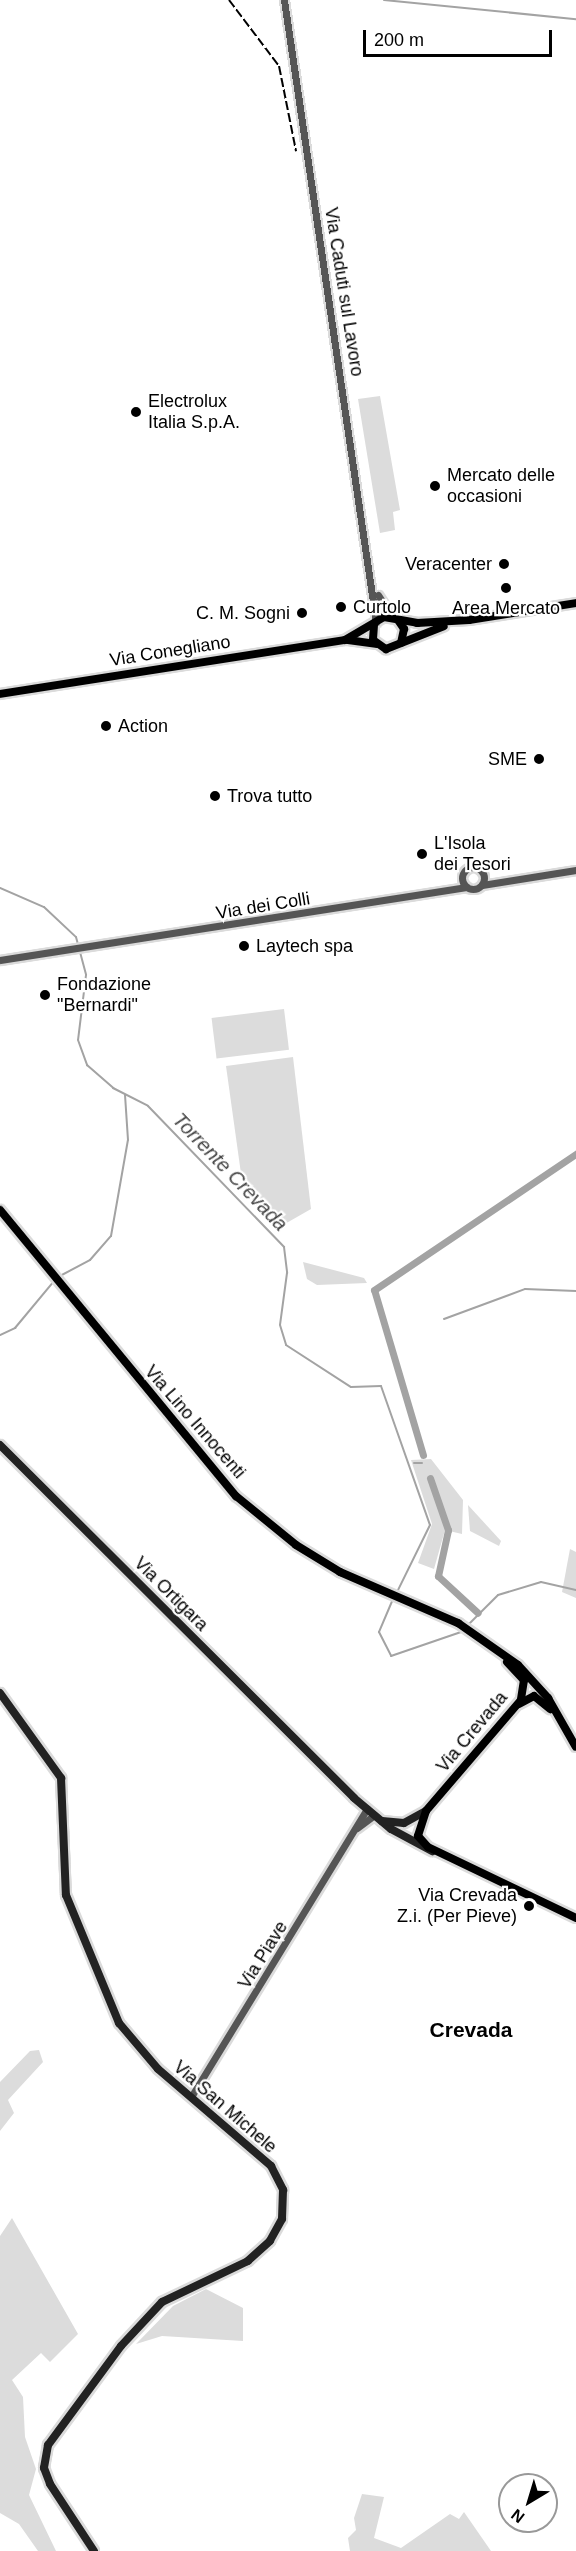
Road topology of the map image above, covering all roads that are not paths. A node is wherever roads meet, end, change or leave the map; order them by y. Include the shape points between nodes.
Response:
1 (284, 0) edge
2 (375, 588) junction
3 (576, 603) edge
4 (395, 619) junction
5 (469, 620) junction
6 (375, 623) junction
7 (345, 640) junction
8 (376, 644) junction
9 (400, 644) junction
10 (0, 694) edge
11 (576, 870) edge
12 (483, 872) junction
13 (462, 876) junction
14 (504, 879) junction
15 (482, 885) junction
16 (466, 887) junction
17 (440, 890) junction
18 (0, 960) edge
19 (0, 1210) edge
20 (0, 1445) edge
21 (411, 1602) joint
22 (489, 1645) junction
23 (0, 1693) edge
24 (515, 1708) junction
25 (567, 1730) junction
26 (576, 1747) edge
27 (367, 1809) junction
28 (426, 1811) junction
29 (377, 1818) junction
30 (357, 1828) junction
31 (441, 1854) junction
32 (576, 1918) edge
33 (191, 2097) junction
34 (94, 2551) edge

1 - 2 street, Via Caduti sul Lavoro
2 - 4 street, Via Caduti sul Lavoro
2 - 6 street, Via Caduti sul Lavoro
3 - 5 main road
4 - 5 main road
4 - 6 main road
4 - 9 main road via 404,634
5 - 9 main road via 422,631
6 - 7 main road, Via Conegliano
6 - 8 main road
7 - 8 main road, Via Conegliano
7 - 10 main road, Via Conegliano
8 - 9 main road via 386,649
11 - 14 street, Via dei Colli
12 - 13 street, Via dei Colli via 470,867
12 - 14 street, Via dei Colli
12 - 15 street
13 - 16 street
13 - 17 street, Via dei Colli
14 - 15 street, Via dei Colli
15 - 16 street, Via dei Colli
16 - 17 street, Via dei Colli
17 - 18 street, Via dei Colli
19 - 21 main road, Via Lino Innocenti via 63,1293 236,1496 296,1545
20 - 27 main road, Via Ortigara
21 - 22 main road, Via Crevada via 458,1623
22 - 24 main road, Via Crevada via 524,1680
22 - 25 main road, Via Crevada via 537,1684
23 - 33 main road, Via San Michele via 57,1766 64,1801 66,1896 104,1995 130,2039
24 - 25 main road via 537,1697
24 - 28 main road, Via Crevada
25 - 26 main road, Via Crevada
27 - 29 main road
27 - 30 street, Via Piave
28 - 29 main road, Via Crevada via 404,1823
28 - 31 main road via 418,1836
29 - 30 street, Via Piave
29 - 31 main road via 409,1841
30 - 33 street, Via Piave
31 - 32 main road
33 - 34 main road, Via San Michele via 271,2166 283,2190 282,2219 270,2241 248,2261 177,2292 150,2313 48,2445 44,2468

